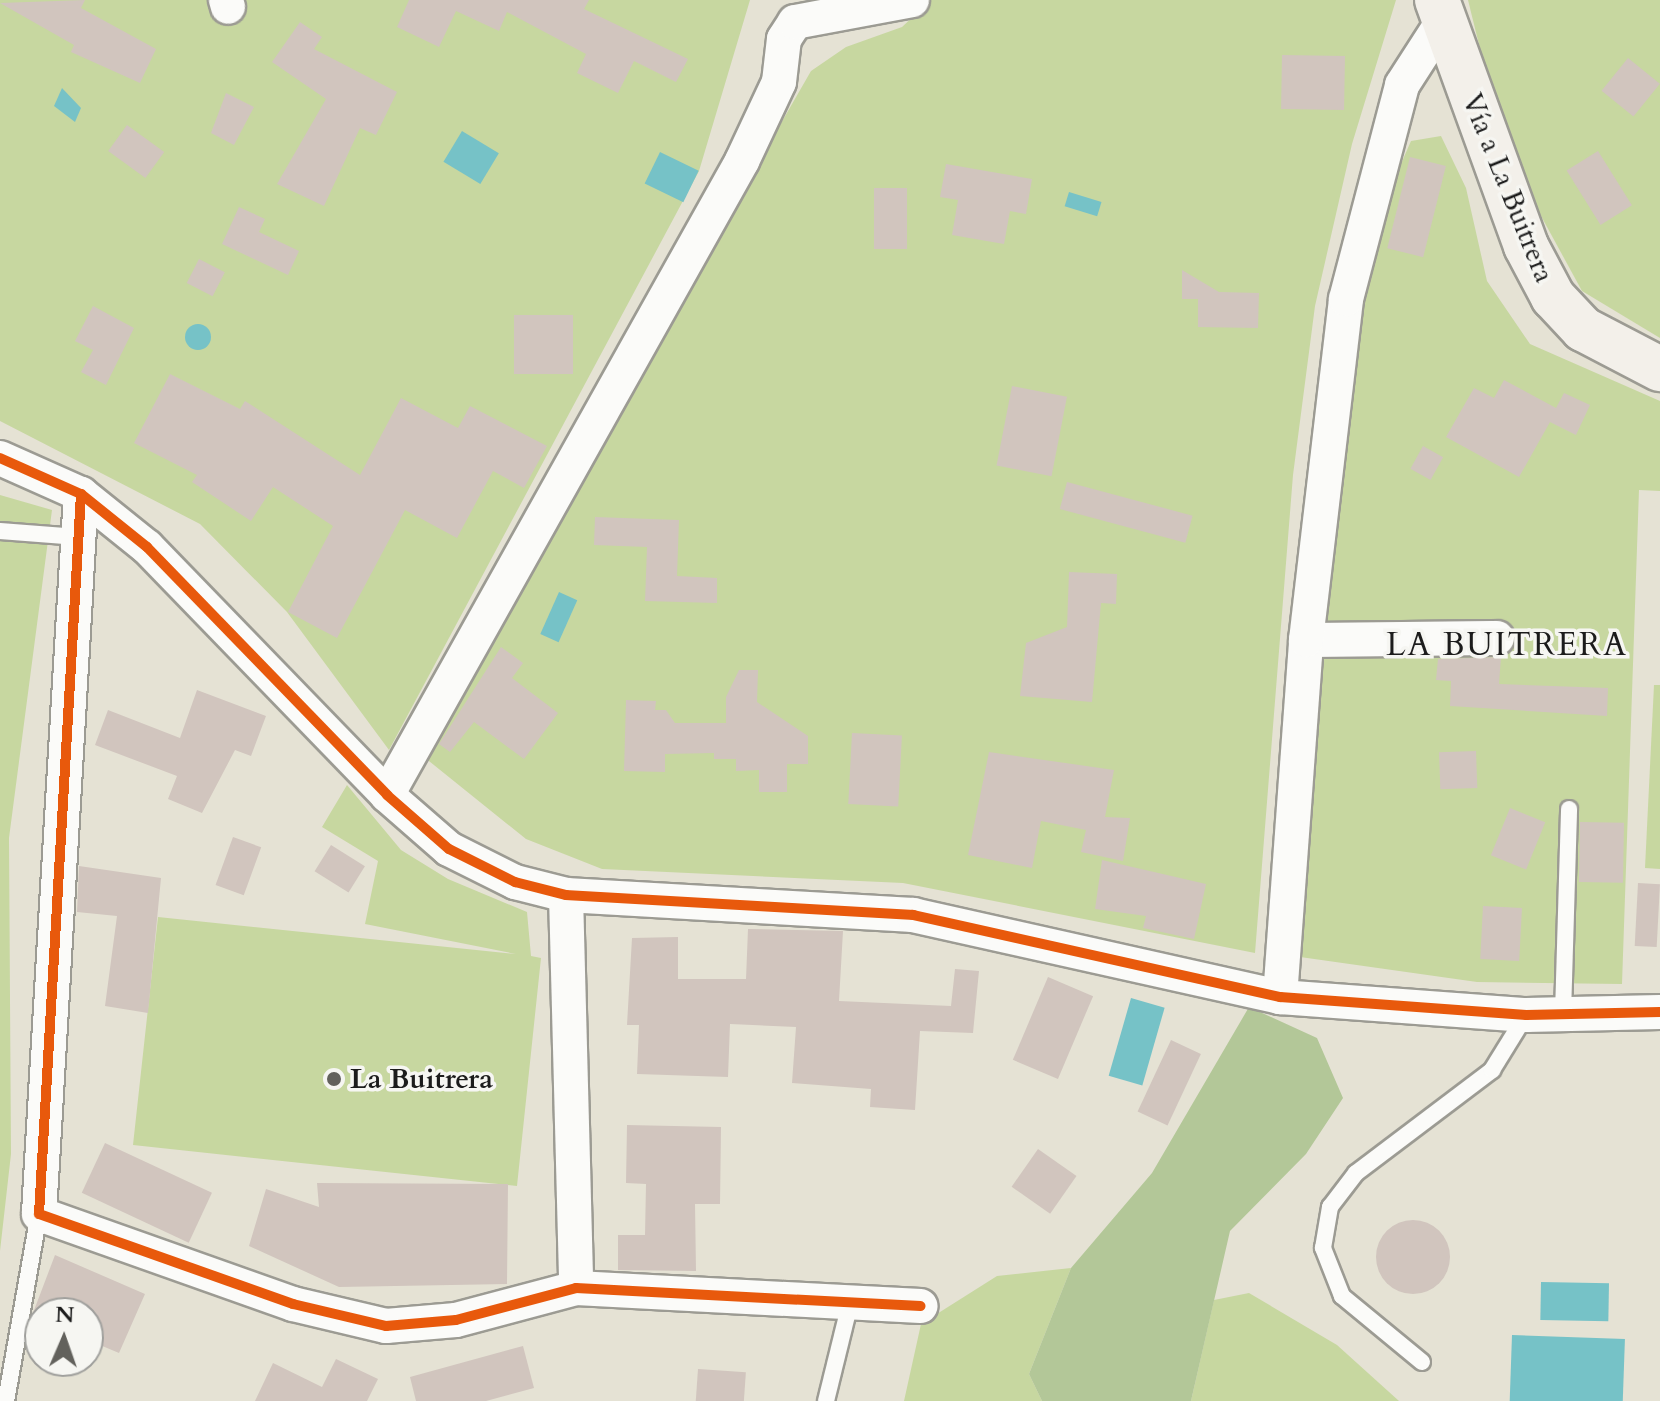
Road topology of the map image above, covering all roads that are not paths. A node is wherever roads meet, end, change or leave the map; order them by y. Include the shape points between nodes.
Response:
1 (912, 0) edge
2 (1440, 12) edge
3 (1660, 369) edge
4 (0, 458) edge
5 (81, 494) junction
6 (0, 531) edge
7 (78, 537) junction
8 (1497, 638) dead end
9 (1306, 640) junction
10 (387, 795) junction
11 (1569, 809) dead end
12 (566, 895) junction
13 (1280, 997) junction
14 (1660, 1012) edge
15 (1563, 1014) junction
16 (1526, 1015) junction
17 (39, 1214) junction
18 (576, 1288) junction
19 (850, 1303) junction
20 (921, 1306) dead end
21 (1422, 1362) dead end
22 (6, 1401) edge
23 (826, 1401) edge

1 - 10 street via 795,22 784,39 779,82 742,161
2 - 3 street, Vía a La Buitrera via 1526,246 1553,297 1583,329
2 - 9 street via 1402,85 1359,240 1334,375
4 - 5 street
5 - 7 street
5 - 10 street via 198,595
6 - 7 lane
7 - 17 street
8 - 9 street
9 - 13 street
10 - 12 street via 449,849 515,882
11 - 15 lane
12 - 13 street via 913,915
12 - 18 street
13 - 16 street
14 - 15 street
15 - 16 street
16 - 21 lane via 1492,1070 1356,1173 1330,1207 1323,1248 1342,1296
17 - 18 street via 293,1304 386,1326 456,1320
17 - 22 lane
18 - 19 street
19 - 20 street
19 - 23 lane

